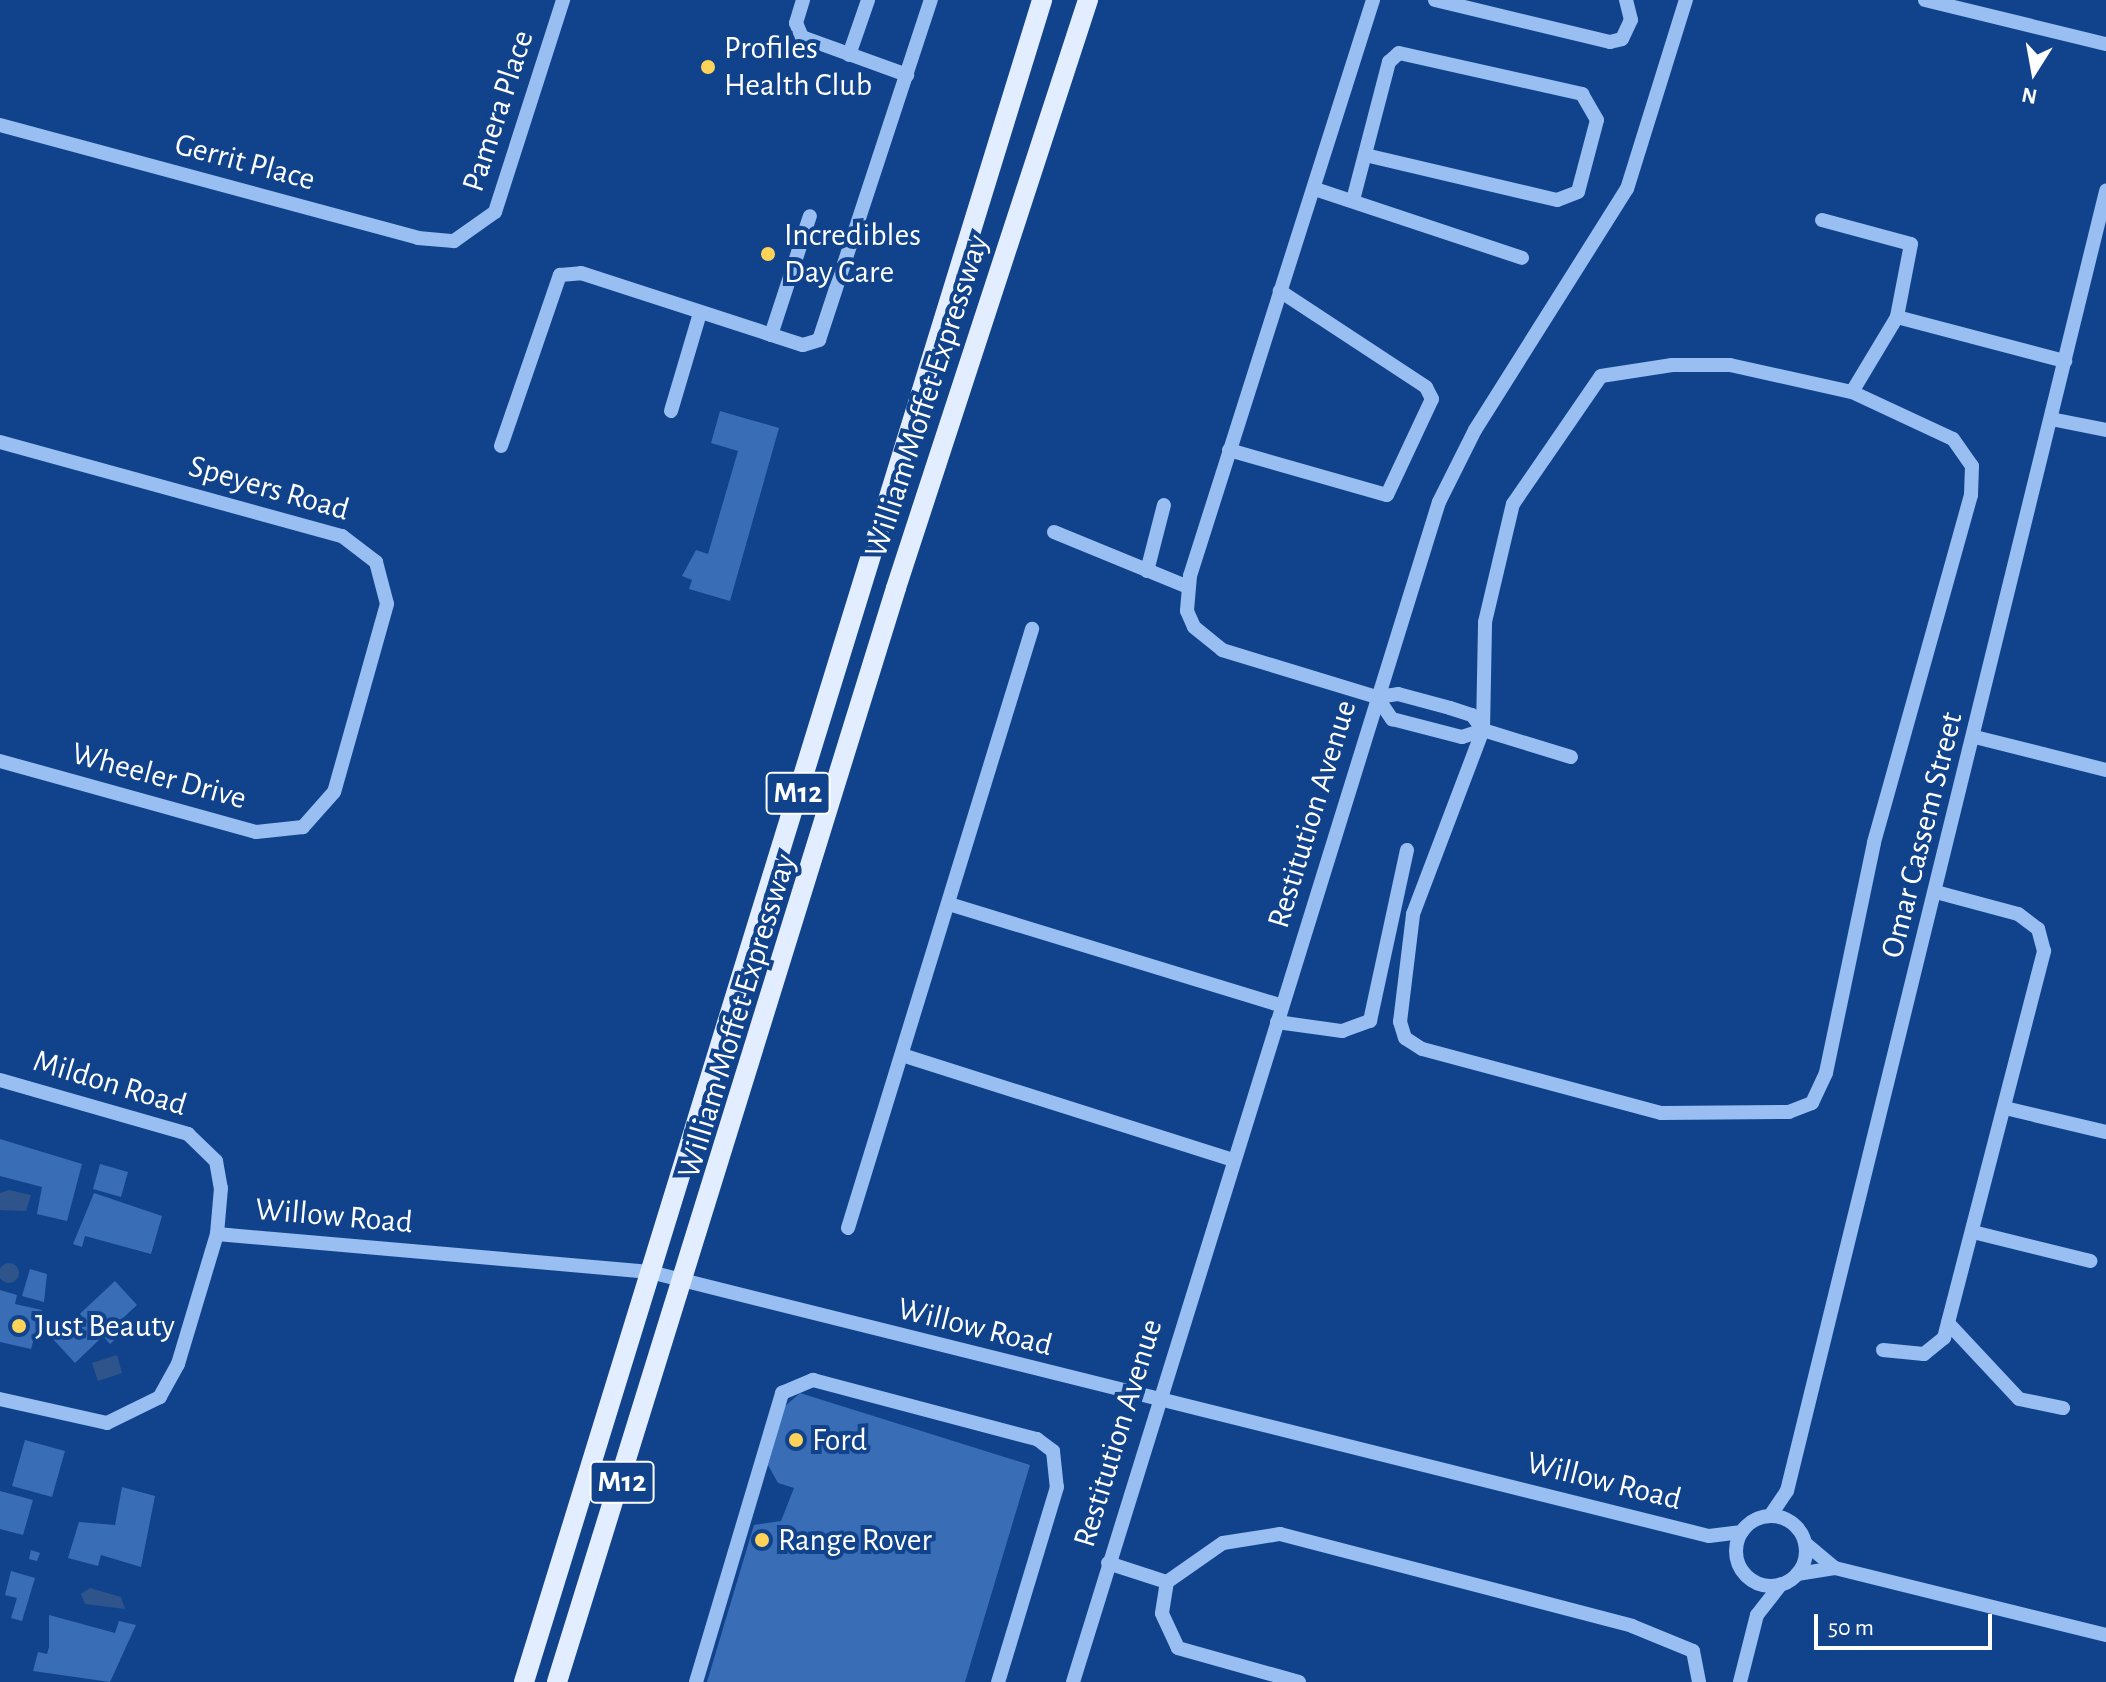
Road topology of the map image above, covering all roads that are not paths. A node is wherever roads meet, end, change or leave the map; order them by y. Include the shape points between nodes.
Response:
1 (563, 0) edge
2 (803, 0) edge
3 (868, 0) edge
4 (931, 0) edge
5 (1042, 0) edge
6 (1088, 0) edge
7 (1373, 0) edge
8 (1435, 0) edge
9 (1626, 0) edge
10 (1686, 0) edge
11 (1925, 0) edge
12 (2106, 44) edge
13 (849, 55) junction
14 (907, 75) junction
15 (0, 125) edge
16 (1365, 155) junction
17 (1318, 190) junction
18 (2106, 191) edge
19 (1353, 200) junction
20 (810, 216) dead end
21 (1822, 220) dead end
22 (475, 232) joint
23 (1522, 258) dead end
24 (1280, 291) junction
25 (700, 313) junction
26 (1897, 317) junction
27 (771, 335) junction
28 (2065, 361) junction
29 (1852, 392) junction
30 (671, 411) dead end
31 (2051, 419) junction
32 (2106, 430) edge
33 (0, 442) edge
34 (501, 446) dead end
35 (1229, 450) junction
36 (1164, 505) dead end
37 (1054, 532) dead end
38 (1147, 571) junction
39 (1188, 587) junction
40 (1032, 629) dead end
41 (1377, 697) junction
42 (1483, 730) junction
43 (1975, 737) junction
44 (1571, 757) dead end
45 (0, 761) edge
46 (2106, 770) edge
47 (303, 827) joint
48 (1407, 850) dead end
49 (1936, 892) junction
50 (949, 904) junction
51 (1282, 1006) junction
52 (1277, 1022) junction
53 (902, 1055) junction
54 (0, 1080) edge
55 (2005, 1108) junction
56 (2106, 1132) edge
57 (1233, 1160) junction
58 (848, 1228) dead end
59 (1973, 1232) junction
60 (217, 1234) junction
61 (2090, 1261) dead end
62 (650, 1272) junction
63 (687, 1283) junction
64 (1948, 1323) junction
65 (1883, 1350) dead end
66 (0, 1399) edge
67 (1154, 1402) junction
68 (2063, 1408) dead end
69 (1787, 1491) junction
70 (1770, 1516) junction
71 (1790, 1522) junction
72 (1742, 1532) junction
73 (1709, 1536) junction
74 (1805, 1543) junction
75 (1736, 1554) junction
76 (1108, 1563) junction
77 (1835, 1568) junction
78 (1797, 1574) junction
79 (1748, 1577) junction
80 (1167, 1582) junction
81 (1781, 1584) junction
82 (1757, 1615) junction
83 (2106, 1635) edge
84 (524, 1682) edge
85 (557, 1682) edge
86 (696, 1682) edge
87 (998, 1682) edge
88 (1073, 1682) edge
89 (1299, 1682) edge
90 (1699, 1682) edge
91 (1740, 1682) edge

1 - 22 street, Pamera Place via 503,194
2 - 13 street via 796,23 802,37
3 - 13 street
4 - 14 street
5 - 62 main road, William Moffet Expressway / M12
6 - 63 main road, William Moffet Expressway / M12 via 896,588
7 - 17 street
8 - 9 street via 1610,42 1622,39 1631,20
10 - 41 street, Restitution Avenue via 1627,189 1452,469
11 - 12 street
13 - 14 street
14 - 27 street via 821,337 812,345
15 - 22 street, Gerrit Place via 418,238 454,241
16 - 16 street via 1389,62 1399,53 1582,94 1597,120 1578,192 1557,200
16 - 19 street
17 - 19 street
17 - 24 street
18 - 28 street, Omar Cassem Street
19 - 23 street
20 - 27 street
21 - 26 street via 1911,244
24 - 35 street
24 - 35 street via 1426,387 1432,399 1382,497
25 - 27 street
25 - 30 street
25 - 34 street via 581,273 560,275
26 - 28 street
26 - 29 street
28 - 31 street, Omar Cassem Street
29 - 42 street via 1730,365 1619,369 1592,384 1513,504 1485,622
29 - 42 street via 1953,439 1973,481 1874,843 1821,1091 1789,1112 1677,1116 1422,1049 1401,1032 1408,933
31 - 32 street
31 - 43 street, Omar Cassem Street
33 - 47 street, Speyers Road via 320,529 356,543 376,562 386,590 379,635 334,792
35 - 39 street
36 - 38 street
37 - 38 street via 1127,556
38 - 39 street
39 - 41 street via 1194,627 1222,650
40 - 50 street
41 - 42 street via 1398,694 1450,708 1472,715
41 - 42 street via 1392,719 1462,737
41 - 51 street, Restitution Avenue
42 - 44 street
43 - 46 street
43 - 49 street, Omar Cassem Street
45 - 47 street, Wheeler Drive via 256,832
48 - 52 street via 1370,1021 1355,1031
49 - 55 street via 2018,914 2042,937 2041,966
49 - 69 street, Omar Cassem Street
50 - 51 street
50 - 53 street
51 - 52 street, Restitution Avenue
52 - 57 street, Restitution Avenue
53 - 57 street
53 - 58 street
54 - 60 street, Mildon Road via 199,1140 220,1177
55 - 56 street
55 - 59 street
57 - 67 street, Restitution Avenue
59 - 61 street
59 - 64 street
60 - 62 street, Willow Road
60 - 66 street, Mildon Road via 178,1364 150,1406 121,1421 87,1423
62 - 63 street, Willow Road
62 - 84 main road, William Moffet Expressway / M12
63 - 67 street, Willow Road
63 - 85 main road, William Moffet Expressway / M12
64 - 65 street via 1933,1351
64 - 68 street via 2019,1399
67 - 73 street, Willow Road
67 - 76 street, Restitution Avenue
69 - 70 street, Omar Cassem Street
69 - 71 street, Omar Cassem Street
70 - 71 street
70 - 72 street
71 - 74 street
72 - 73 street, Willow Road
72 - 75 street
73 - 75 street, Willow Road
74 - 77 street
74 - 78 street
75 - 79 street
76 - 80 street
76 - 88 street, Restitution Avenue
77 - 78 street
77 - 83 street
78 - 81 street
79 - 81 street
79 - 82 street
80 - 89 street via 1162,1613 1178,1648
80 - 90 street via 1223,1543 1280,1534 1632,1626 1693,1651 1701,1663
81 - 82 street
82 - 91 street
86 - 87 street via 782,1393 813,1380 1037,1439 1053,1451 1057,1487

